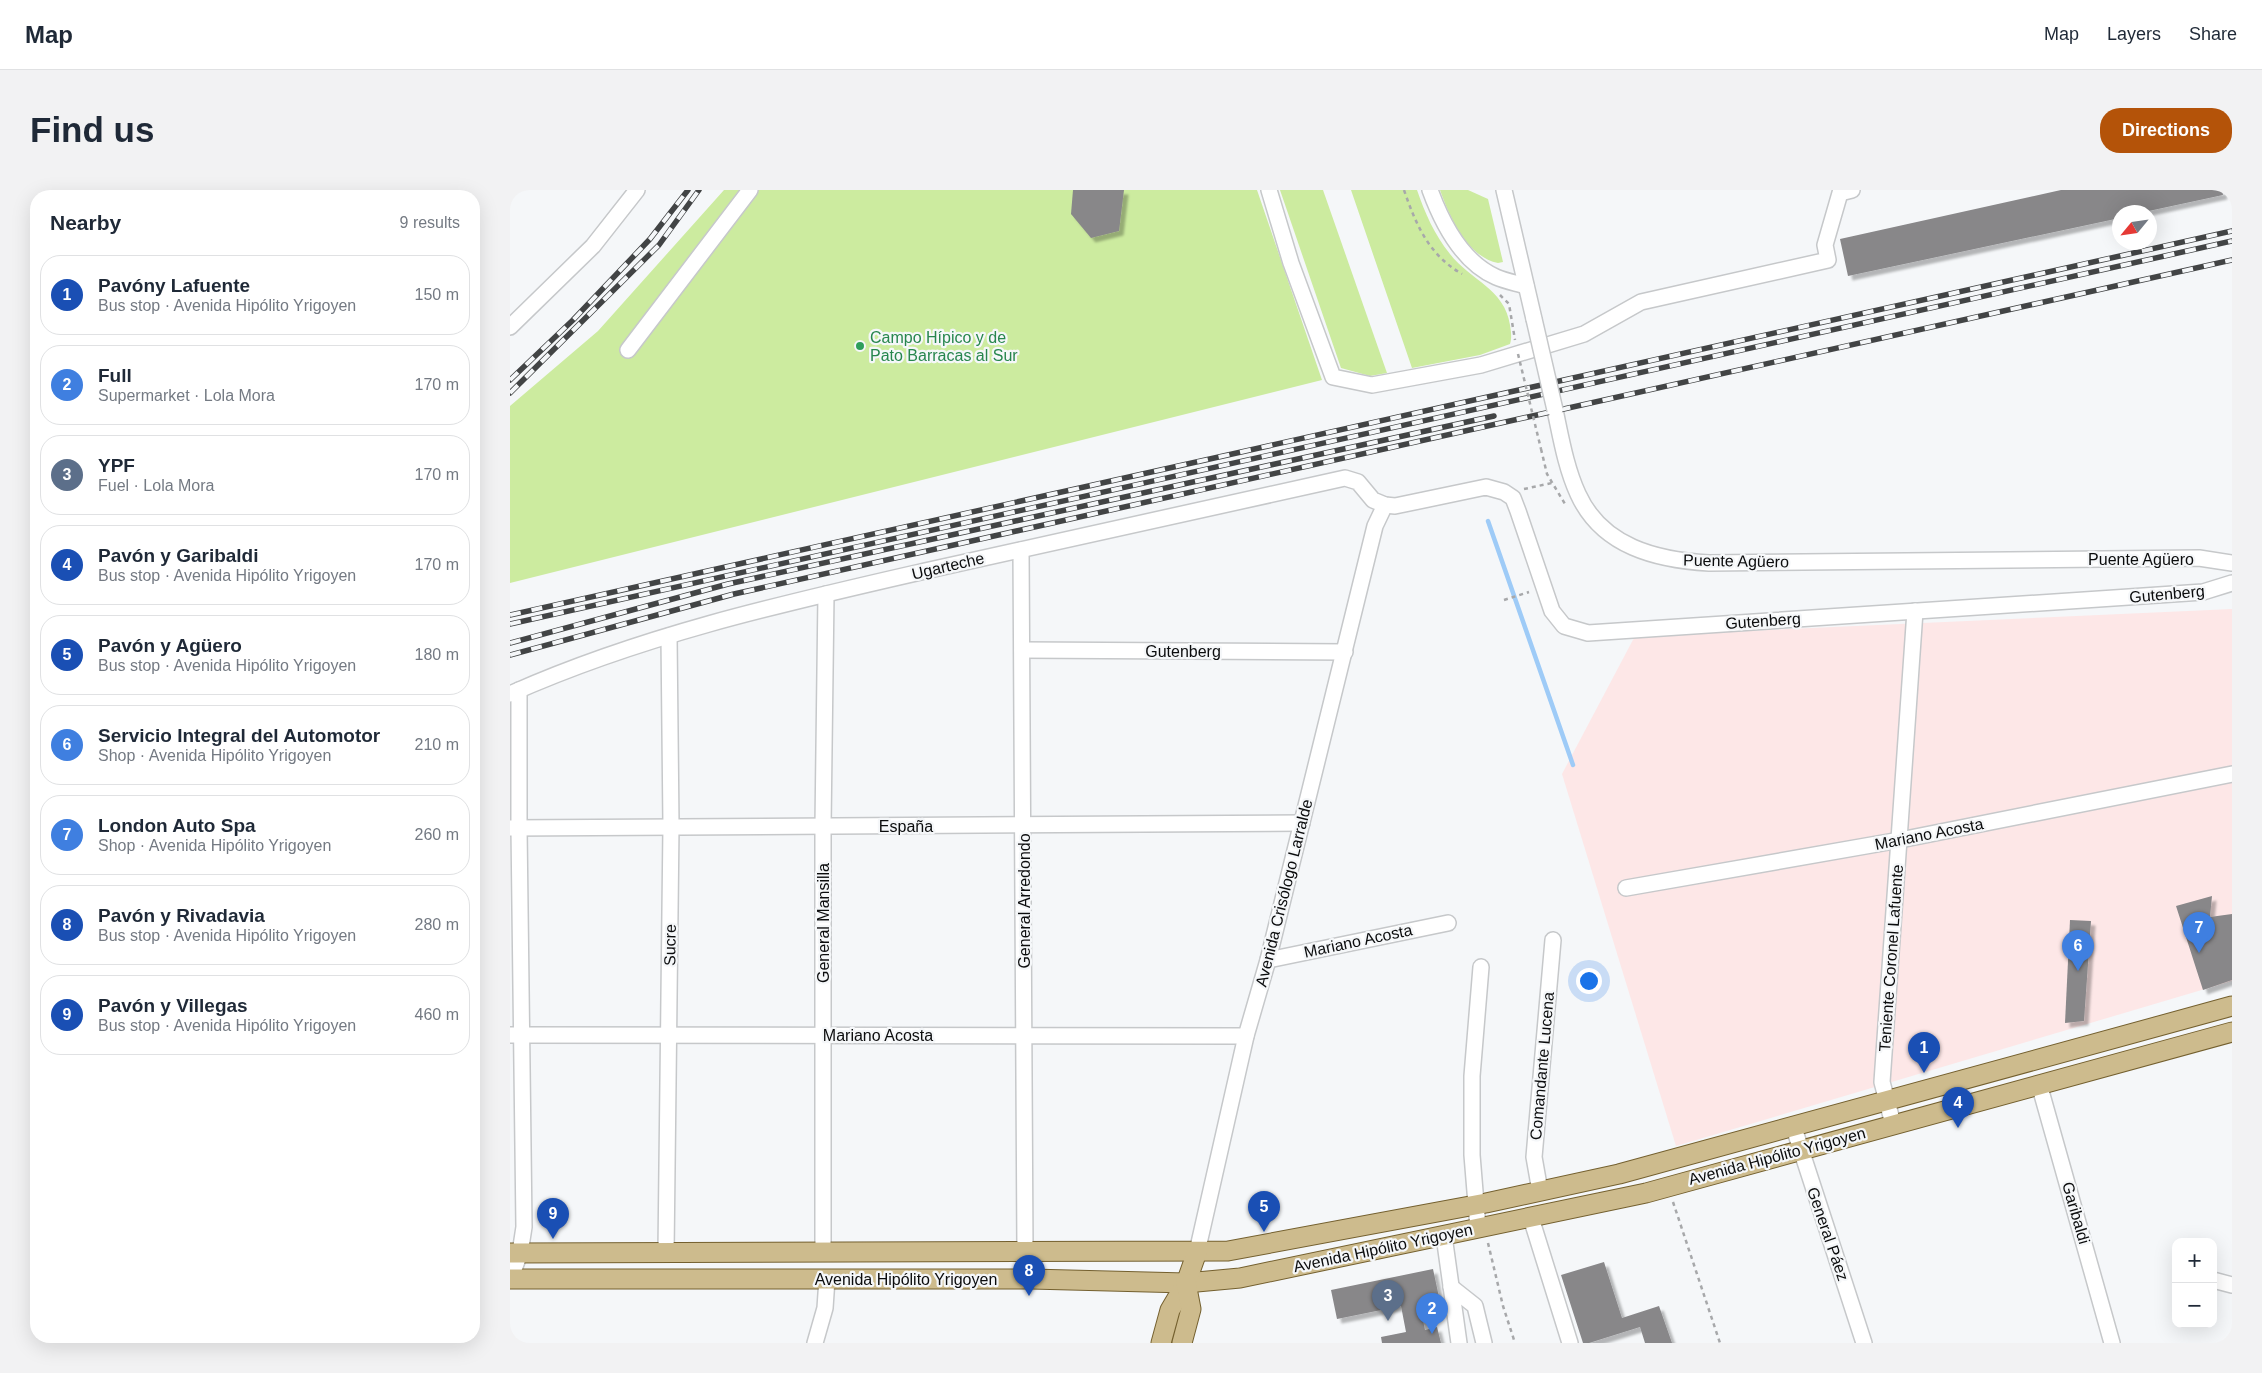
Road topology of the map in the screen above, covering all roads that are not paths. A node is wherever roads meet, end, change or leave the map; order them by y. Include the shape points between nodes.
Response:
1 (637, 190) edge
2 (750, 190) edge
3 (1269, 190) edge
4 (1430, 190) edge
5 (1504, 190) edge
6 (1852, 190) edge
7 (1526, 286) junction
8 (510, 327) edge
9 (628, 350) dead end
10 (1385, 505) junction
11 (1020, 550) junction
12 (2232, 563) edge
13 (2232, 583) edge
14 (826, 594) junction
15 (1915, 611) junction
16 (669, 636) junction
17 (1022, 650) junction
18 (1345, 652) junction
19 (515, 692) edge
20 (2232, 774) edge
21 (1302, 823) junction
22 (671, 826) junction
23 (822, 826) junction
24 (1023, 826) junction
25 (514, 828) edge
26 (1900, 840) junction
27 (1626, 888) dead end
28 (1448, 923) dead end
29 (1553, 940) dead end
30 (1268, 960) junction
31 (1481, 967) dead end
32 (2232, 1006) edge
33 (2232, 1032) edge
34 (516, 1035) edge
35 (669, 1035) junction
36 (823, 1035) junction
37 (1025, 1036) junction
38 (1246, 1036) junction
39 (2039, 1084) junction
40 (1885, 1100) junction
41 (1892, 1124) junction
42 (1793, 1125) junction
43 (1799, 1150) junction
44 (1540, 1191) junction
45 (1476, 1204) junction
46 (1531, 1218) junction
47 (1482, 1227) junction
48 (1444, 1236) junction
49 (1025, 1251) junction
50 (1197, 1252) junction
51 (515, 1253) edge
52 (666, 1253) junction
53 (823, 1253) junction
54 (510, 1279) edge
55 (827, 1279) junction
56 (2217, 1281) edge
57 (1186, 1282) junction
58 (2232, 1285) edge
59 (1451, 1287) junction
60 (815, 1343) edge
61 (1161, 1343) edge
62 (1182, 1343) edge
63 (1459, 1343) edge
64 (1484, 1343) edge
65 (1570, 1343) edge
66 (1864, 1343) edge
67 (2112, 1343) edge

1 - 8 street via 592,246
2 - 9 street
3 - 6 street via 1291,263 1333,377 1372,385 1482,365 1584,334 1641,302 1828,260 1825,245 1840,192
4 - 7 street via 1450,233 1466,256 1496,277
5 - 7 street, Puente Agüero
7 - 12 street, Puente Agüero, bridge via 1568,466 1578,495 1591,515 1633,549 1682,561 2199,558
10 - 11 street, Ugarteche via 1373,500 1358,482 1345,478
10 - 15 street, Gutenberg via 1395,506 1486,486 1504,492 1513,498 1552,610 1564,626 1576,632
10 - 18 street, Avenida Crisólogo Larralde via 1375,526
11 - 14 street, Ugarteche
11 - 17 street, General Arredondo
13 - 15 street, Gutenberg via 2203,592
14 - 16 street, Ugarteche
14 - 23 street, General Mansilla
15 - 26 street, Teniente Coronel Lafuente
16 - 19 street, Ugarteche
16 - 22 street, Sucre
17 - 18 street, Gutenberg
17 - 24 street, General Arredondo
18 - 21 street, Avenida Crisólogo Larralde
19 - 25 street
20 - 26 street, Mariano Acosta
21 - 24 street, España
21 - 30 street, Avenida Crisólogo Larralde
22 - 23 street, España
22 - 25 street, España
22 - 35 street, Sucre
23 - 24 street, España
23 - 36 street, General Mansilla
24 - 37 street, General Arredondo
25 - 34 street
26 - 27 street, Mariano Acosta
26 - 40 street, Teniente Coronel Lafuente via 1882,1082
28 - 30 street, Mariano Acosta
29 - 44 street, Comandante Lucena via 1534,1157
30 - 38 street, Avenida Crisólogo Larralde
31 - 45 street via 1472,1076
32 - 40 main road, Avenida Hipólito Yrigoyen
33 - 39 main road, Avenida Hipólito Yrigoyen
34 - 35 street, Mariano Acosta
34 - 51 street via 524,1227
35 - 36 street, Mariano Acosta
35 - 52 street, Sucre
36 - 37 street, Mariano Acosta
36 - 53 street, General Mansilla
37 - 38 street, Mariano Acosta
37 - 49 street, General Arredondo
38 - 50 street, Avenida Crisólogo Larralde
39 - 41 main road, Avenida Hipólito Yrigoyen
39 - 67 street, Garibaldi
40 - 41 street, Teniente Coronel Lafuente
40 - 42 main road, Avenida Hipólito Yrigoyen
41 - 43 main road, Avenida Hipólito Yrigoyen
42 - 43 street, General Páez
42 - 44 main road, Avenida Hipólito Yrigoyen via 1619,1174
43 - 46 main road, Avenida Hipólito Yrigoyen via 1646,1193
43 - 66 street, General Páez
44 - 45 main road, Avenida Hipólito Yrigoyen
45 - 47 street
45 - 50 main road, Avenida Hipólito Yrigoyen via 1246,1248
46 - 47 main road, Avenida Hipólito Yrigoyen
46 - 65 street
47 - 48 main road, Avenida Hipólito Yrigoyen
48 - 57 main road, Avenida Hipólito Yrigoyen via 1240,1278
48 - 59 street
49 - 50 main road, Avenida Hipólito Yrigoyen
49 - 53 main road, Avenida Hipólito Yrigoyen
50 - 57 main road, Avenida Crisólogo Larralde
51 - 52 main road, Avenida Hipólito Yrigoyen
51 - 54 street
52 - 53 main road, Avenida Hipólito Yrigoyen
54 - 55 main road, Avenida Hipólito Yrigoyen
55 - 57 main road, Avenida Hipólito Yrigoyen
55 - 60 street via 825,1308
56 - 58 street
57 - 61 main road, Avenida Crisólogo Larralde via 1170,1310
57 - 62 main road via 1191,1309
59 - 63 street
59 - 64 street via 1474,1306

